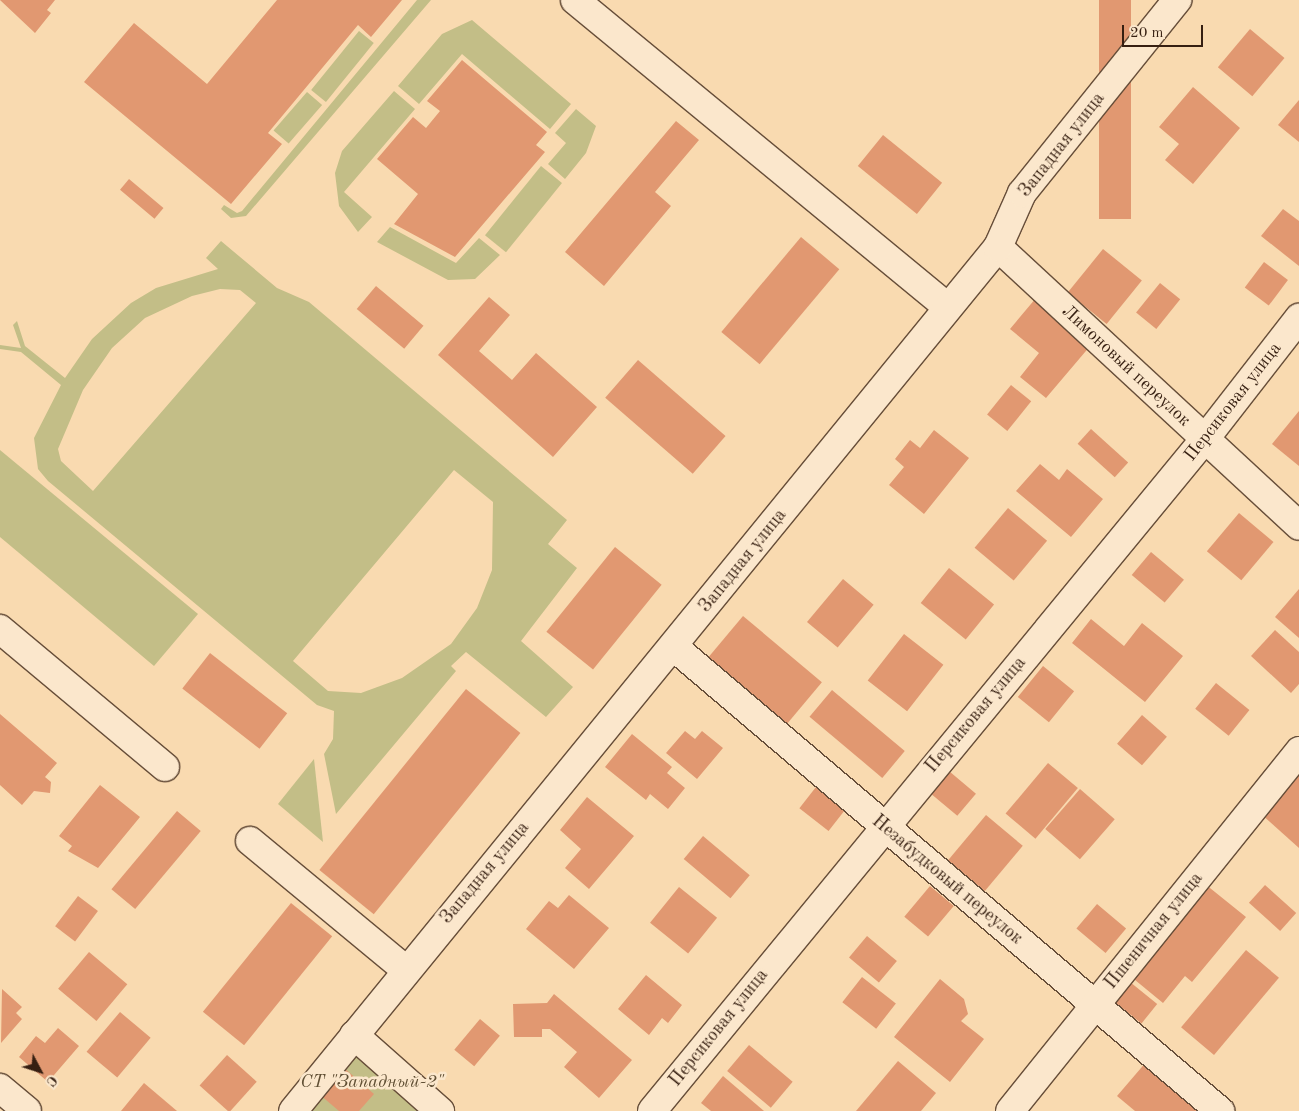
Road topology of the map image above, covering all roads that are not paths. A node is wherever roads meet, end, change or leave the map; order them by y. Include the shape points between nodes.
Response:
1 (575, 0) edge
2 (1177, 0) edge
3 (998, 246) junction
4 (947, 307) junction
5 (1299, 318) edge
6 (1204, 440) junction
7 (1299, 526) edge
8 (0, 628) edge
9 (674, 647) junction
10 (1299, 751) edge
11 (165, 767) dead end
12 (883, 826) junction
13 (250, 841) dead end
14 (405, 969) junction
15 (1095, 1004) junction
16 (354, 1035) junction
17 (0, 1088) edge
18 (27, 1111) edge
19 (293, 1111) edge
20 (440, 1111) edge
21 (652, 1111) edge
22 (1010, 1111) edge
23 (1220, 1111) edge

1 - 4 street
2 - 3 street, Западная улица via 1022,193
3 - 4 street, Западная улица
3 - 6 street, Лимоновый переулок
4 - 9 street, Западная улица
5 - 6 street, Персиковая улица
6 - 7 street, Лимоновый переулок
6 - 12 street, Персиковая улица
8 - 11 street
9 - 12 street, Незабудковый переулок
9 - 14 street, Западная улица
10 - 15 street, Пшеничная улица
12 - 15 street, Незабудковый переулок
12 - 21 street, Персиковая улица
13 - 14 street
14 - 16 street, Западная улица
15 - 22 street, Пшеничная улица
15 - 23 street, Незабудковый переулок
16 - 19 street, Западная улица
16 - 20 street
17 - 18 street

